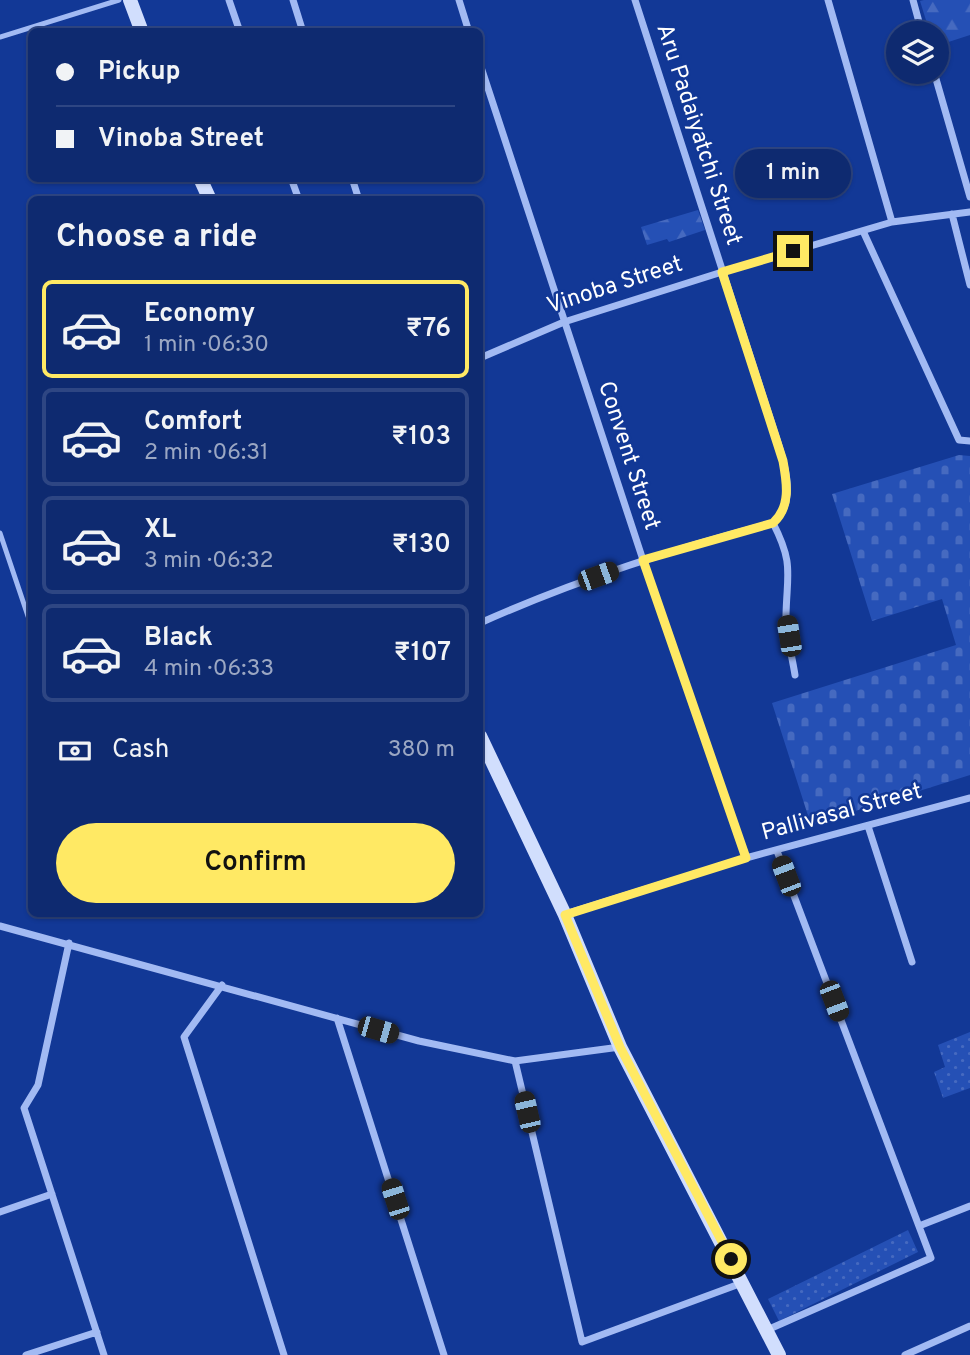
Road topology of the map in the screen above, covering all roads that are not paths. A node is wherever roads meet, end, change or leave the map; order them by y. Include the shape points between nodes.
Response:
1 (119, 0) edge
2 (130, 0) edge
3 (229, 0) edge
4 (293, 0) edge
5 (459, 0) edge
6 (635, 0) edge
7 (828, 0) edge
8 (913, 0) edge
9 (919, 21) edge
10 (28, 28) edge
11 (29, 28) edge
12 (140, 28) edge
13 (239, 28) edge
14 (302, 28) edge
15 (468, 28) edge
16 (0, 37) edge
17 (483, 73) edge
18 (937, 84) edge
19 (970, 197) edge
20 (970, 212) edge
21 (952, 214) junction
22 (892, 222) junction
23 (863, 231) junction
24 (722, 272) junction
25 (970, 285) edge
26 (564, 322) junction
27 (483, 357) edge
28 (970, 441) edge
29 (774, 522) junction
30 (0, 533) edge
31 (643, 560) junction
32 (28, 616) edge
33 (483, 622) edge
34 (795, 675) dead end
35 (483, 742) edge
36 (970, 798) edge
37 (869, 826) junction
38 (777, 851) junction
39 (746, 858) junction
40 (565, 915) junction
41 (0, 926) edge
42 (69, 943) junction
43 (912, 962) dead end
44 (222, 985) junction
45 (337, 1018) junction
46 (620, 1047) junction
47 (515, 1061) junction
48 (52, 1194) junction
49 (970, 1206) edge
50 (0, 1212) edge
51 (919, 1226) junction
52 (743, 1283) junction
53 (970, 1326) edge
54 (766, 1331) junction
55 (97, 1332) junction
56 (26, 1355) edge
57 (104, 1355) edge
58 (284, 1355) edge
59 (444, 1355) edge
60 (779, 1355) edge
61 (905, 1355) edge

1 - 11 lane
2 - 12 street
3 - 13 street
4 - 14 street
5 - 15 street
6 - 24 street, Aru Padaiyatchi Street
7 - 22 street
8 - 9 street
10 - 16 lane
17 - 26 street, Convent Street
18 - 19 street
20 - 21 street, Vinoba Street
21 - 22 street, Vinoba Street
21 - 25 street
22 - 23 street, Vinoba Street
23 - 24 street, Vinoba Street
23 - 28 street via 959,440
24 - 26 street, Vinoba Street
24 - 29 street, Aru Padaiyatchi Street via 783,461 788,491
26 - 27 street, Vinoba Street
26 - 31 street, Convent Street
29 - 31 street
29 - 34 street via 790,575 786,616
30 - 32 lane
31 - 33 street
31 - 39 street, Convent Street
35 - 40 street
36 - 37 street, Pallivasal Street
37 - 38 street, Pallivasal Street
37 - 43 street
38 - 39 street, Pallivasal Street
38 - 51 street
39 - 40 street, Pallivasal Street
40 - 46 street
41 - 42 street
42 - 44 street
42 - 48 street via 38,1085 24,1108
44 - 45 street
44 - 58 street via 184,1037
45 - 47 street
45 - 59 street
46 - 47 street
46 - 52 street
47 - 52 street via 582,1342
48 - 50 street
48 - 55 street
49 - 51 street
51 - 54 street via 931,1258
52 - 54 street
53 - 61 street
54 - 60 street
55 - 56 street
55 - 57 street

